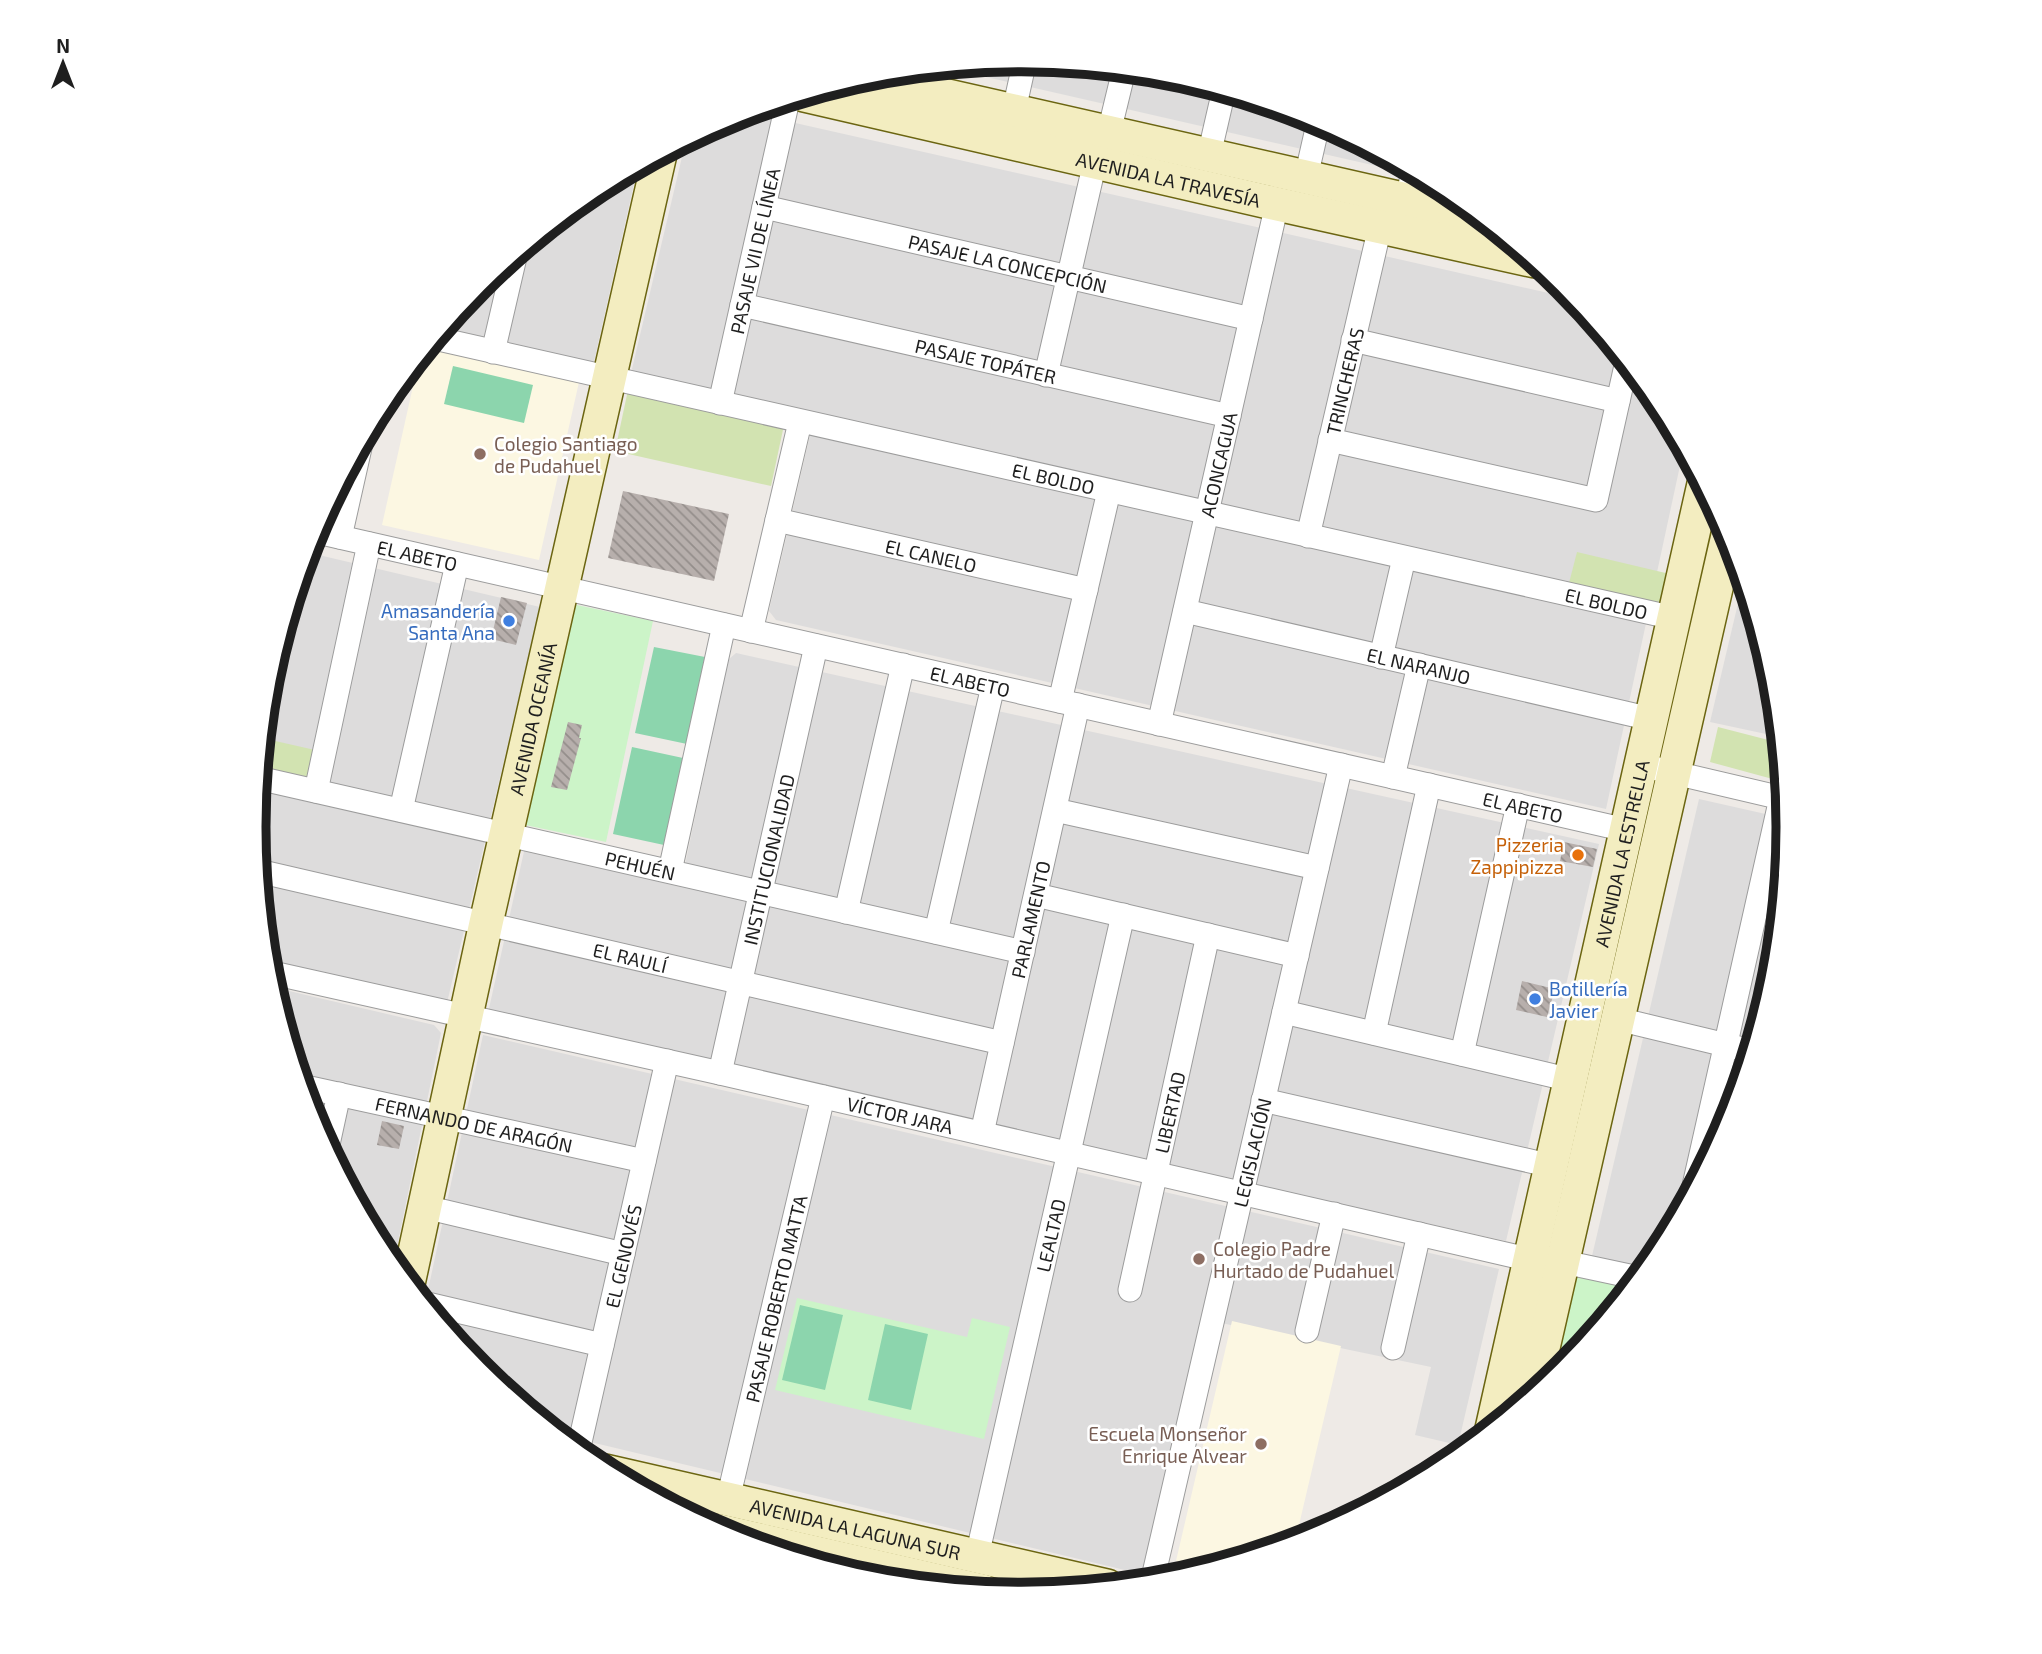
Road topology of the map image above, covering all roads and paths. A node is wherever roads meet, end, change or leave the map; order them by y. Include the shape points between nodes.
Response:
1 (1022, 72) edge
2 (1122, 78) edge
3 (916, 79) edge
4 (820, 99) edge
5 (1222, 99) edge
6 (786, 110) edge
7 (1014, 110) junction
8 (1109, 132) junction
9 (1316, 132) edge
10 (1209, 155) junction
11 (1095, 162) junction
12 (657, 165) edge
13 (1306, 177) junction
14 (1410, 185) edge
15 (1440, 198) edge
16 (1277, 204) junction
17 (764, 207) junction
18 (1380, 227) junction
19 (1516, 257) edge
20 (511, 270) edge
21 (1068, 277) junction
22 (742, 305) junction
23 (1251, 319) junction
24 (444, 340) edge
25 (1353, 340) junction
26 (493, 352) junction
27 (1624, 373) edge
28 (1046, 374) junction
29 (609, 377) junction
30 (1618, 401) junction
31 (720, 403) junction
32 (1229, 416) junction
33 (800, 422) junction
34 (1330, 440) junction
35 (354, 473) edge
36 (1109, 491) junction
37 (1701, 499) edge
38 (1207, 513) junction
39 (777, 520) junction
40 (325, 534) edge
41 (1308, 536) junction
42 (340, 537) junction
43 (369, 544) junction
44 (1724, 552) edge
45 (1404, 558) junction
46 (457, 564) junction
47 (562, 588) junction
48 (1086, 590) junction
49 (1185, 611) junction
50 (1674, 618) junction
51 (724, 625) junction
52 (751, 631) junction
53 (816, 646) junction
54 (1381, 657) junction
55 (902, 665) junction
56 (1419, 665) junction
57 (993, 686) junction
58 (1069, 703) junction
59 (1651, 719) junction
60 (1159, 724) junction
61 (1341, 765) junction
62 (1641, 765) junction
63 (1674, 773) junction
64 (1393, 777) junction
65 (267, 780) edge
66 (1429, 785) junction
67 (316, 791) junction
68 (1775, 797) edge
69 (1518, 805) junction
70 (401, 810) junction
71 (1055, 810) junction
72 (1776, 829) edge
73 (1626, 830) junction
74 (506, 833) junction
75 (1317, 868) junction
76 (670, 871) junction
77 (267, 873) edge
78 (760, 892) junction
79 (1036, 895) junction
80 (846, 912) junction
81 (1123, 915) junction
82 (486, 923) junction
83 (936, 932) junction
84 (1208, 935) junction
85 (1023, 952) junction
86 (1297, 956) junction
87 (280, 975) edge
88 (740, 982) junction
89 (1284, 1012) junction
90 (465, 1015) junction
91 (1618, 1018) junction
92 (1374, 1034) junction
93 (1002, 1043) junction
94 (1726, 1045) junction
95 (1743, 1049) edge
96 (1462, 1054) junction
97 (667, 1061) junction
98 (720, 1073) junction
99 (1571, 1080) junction
100 (313, 1088) edge
101 (339, 1094) junction
102 (823, 1097) junction
103 (1263, 1100) junction
104 (444, 1117) junction
105 (331, 1132) edge
106 (982, 1133) junction
107 (1069, 1153) junction
108 (1701, 1154) edge
109 (644, 1161) junction
110 (1552, 1166) junction
111 (1156, 1173) junction
112 (1242, 1193) junction
113 (425, 1207) junction
114 (1334, 1214) junction
115 (1419, 1234) junction
116 (623, 1254) junction
117 (1547, 1261) junction
118 (411, 1271) edge
119 (1628, 1276) edge
120 (1130, 1290) dead end
121 (438, 1306) edge
122 (1307, 1331) dead end
123 (602, 1345) junction
124 (1393, 1348) dead end
125 (1543, 1372) edge
126 (1497, 1413) edge
127 (580, 1440) edge
128 (640, 1479) edge
129 (728, 1499) junction
130 (977, 1556) junction
131 (1155, 1570) edge
132 (1081, 1580) edge

1 - 7 street
2 - 8 street
3 - 7 street, AVENIDA LA TRAVESÍA
4 - 11 street, AVENIDA LA TRAVESÍA
5 - 10 street
6 - 17 street, PASAJE VII DE LÍNEA
7 - 8 street, AVENIDA LA TRAVESÍA
8 - 10 street, AVENIDA LA TRAVESÍA
9 - 13 street
10 - 13 street, AVENIDA LA TRAVESÍA
11 - 16 street, AVENIDA LA TRAVESÍA
11 - 21 street
12 - 29 street, AVENIDA OCEANÍA
13 - 14 street, AVENIDA LA TRAVESÍA
14 - 15 street, AVENIDA LA TRAVESÍA
16 - 18 street, AVENIDA LA TRAVESÍA
16 - 23 street, ACONCAGUA
17 - 21 street, PASAJE LA CONCEPCIÓN
17 - 22 street, PASAJE VII DE LÍNEA
18 - 19 street, AVENIDA LA TRAVESÍA
18 - 25 street, TRINCHERAS
20 - 26 street
21 - 23 street, PASAJE LA CONCEPCIÓN
21 - 28 street
22 - 28 street, PASAJE TOPÁTER
22 - 31 street, PASAJE VII DE LÍNEA
23 - 32 street, ACONCAGUA
24 - 26 street, EL BOLDO
25 - 30 street
25 - 34 street, TRINCHERAS
26 - 29 street, EL BOLDO
27 - 30 street
28 - 32 street, PASAJE TOPÁTER
29 - 31 street, EL BOLDO
29 - 47 street, AVENIDA OCEANÍA
30 - 34 street via 1596,500
31 - 33 street, EL BOLDO
32 - 38 street, ACONCAGUA
33 - 36 street, EL BOLDO
33 - 39 street
34 - 41 street, TRINCHERAS
35 - 42 street
36 - 38 street, EL BOLDO
36 - 48 street, PARLAMENTO
37 - 50 street, AVENIDA LA ESTRELLA
38 - 41 street, EL BOLDO
38 - 49 street, ACONCAGUA
39 - 48 street, EL CANELO
39 - 52 street
40 - 42 street, EL ABETO
41 - 45 street, EL BOLDO
42 - 43 street, EL ABETO
43 - 46 street, EL ABETO
43 - 67 street
44 - 63 street, AVENIDA LA ESTRELLA
45 - 50 street, EL BOLDO
45 - 54 street
46 - 47 street, EL ABETO
46 - 70 street
47 - 51 street, EL ABETO
47 - 74 street, AVENIDA OCEANÍA
48 - 58 street, PARLAMENTO
49 - 54 street, EL NARANJO
49 - 60 street, ACONCAGUA
50 - 59 street, AVENIDA LA ESTRELLA
51 - 52 street, EL ABETO
51 - 76 street
52 - 53 street, EL ABETO
53 - 55 street, EL ABETO
53 - 78 street, INSTITUCIONALIDAD
54 - 56 street, EL NARANJO
55 - 57 street, EL ABETO
55 - 80 street
56 - 59 street, EL NARANJO
56 - 64 street
57 - 58 street, EL ABETO
57 - 83 street
58 - 60 street, EL ABETO
58 - 71 street, PARLAMENTO
59 - 62 street, AVENIDA LA ESTRELLA
60 - 61 street, EL ABETO
61 - 64 street, EL ABETO
61 - 75 street, LEGISLACIÓN
62 - 63 street
62 - 73 street, AVENIDA LA ESTRELLA
63 - 68 street
63 - 91 street, AVENIDA LA ESTRELLA
64 - 66 street, EL ABETO
65 - 67 street, PEHUÉN
66 - 69 street, EL ABETO
66 - 92 street
67 - 70 street, PEHUÉN
69 - 73 street, EL ABETO
69 - 96 street
70 - 74 street, PEHUÉN
71 - 75 street
71 - 79 street, PARLAMENTO
72 - 94 street
73 - 99 street, AVENIDA LA ESTRELLA
74 - 76 street, PEHUÉN
74 - 82 street, AVENIDA OCEANÍA
75 - 86 street, LEGISLACIÓN
76 - 78 street, PEHUÉN
77 - 82 street, EL RAULÍ
78 - 80 street, PEHUÉN
78 - 88 street, INSTITUCIONALIDAD
79 - 81 street
79 - 85 street, PARLAMENTO
80 - 83 street, PEHUÉN
81 - 84 street
81 - 107 street, LEALTAD
82 - 88 street, EL RAULÍ
82 - 90 street, AVENIDA OCEANÍA
83 - 85 street, PEHUÉN
84 - 86 street
84 - 111 street, LIBERTAD
85 - 93 street, PARLAMENTO
86 - 89 street, LEGISLACIÓN
87 - 90 street, VÍCTOR JARA
88 - 93 street, EL RAULÍ
88 - 98 street, INSTITUCIONALIDAD
89 - 92 street
89 - 103 street, LEGISLACIÓN
90 - 97 street, VÍCTOR JARA
90 - 104 street, AVENIDA OCEANÍA
91 - 94 street
91 - 117 street, AVENIDA LA ESTRELLA
92 - 96 street
93 - 106 street, PARLAMENTO
94 - 95 street
94 - 108 street
96 - 99 street
97 - 98 street, VÍCTOR JARA
97 - 109 street, EL GENOVÉS
98 - 102 street, VÍCTOR JARA
99 - 110 street, AVENIDA LA ESTRELLA
100 - 101 street, FERNANDO DE ARAGÓN
101 - 104 street, FERNANDO DE ARAGÓN
101 - 105 street
102 - 106 street, VÍCTOR JARA
102 - 129 street, PASAJE ROBERTO MATTA
103 - 110 street
103 - 112 street, LEGISLACIÓN
104 - 109 street, FERNANDO DE ARAGÓN
104 - 113 street, AVENIDA OCEANÍA
106 - 107 street, VÍCTOR JARA
107 - 111 street, VÍCTOR JARA
107 - 130 street, LEALTAD
109 - 116 street, EL GENOVÉS
110 - 117 street, AVENIDA LA ESTRELLA
111 - 112 street, VÍCTOR JARA
111 - 120 street, LIBERTAD
112 - 114 street, VÍCTOR JARA
112 - 131 street, LEGISLACIÓN
113 - 116 street
113 - 118 street, AVENIDA OCEANÍA
114 - 115 street, VÍCTOR JARA
114 - 122 street
115 - 117 street, VÍCTOR JARA
115 - 124 street
116 - 123 street, EL GENOVÉS
117 - 119 street, VÍCTOR JARA
117 - 125 street, AVENIDA LA ESTRELLA
117 - 126 street, AVENIDA LA ESTRELLA
121 - 123 street
123 - 127 street, EL GENOVÉS
128 - 129 street, AVENIDA LA LAGUNA SUR
129 - 130 street, AVENIDA LA LAGUNA SUR
130 - 132 street, AVENIDA LA LAGUNA SUR

